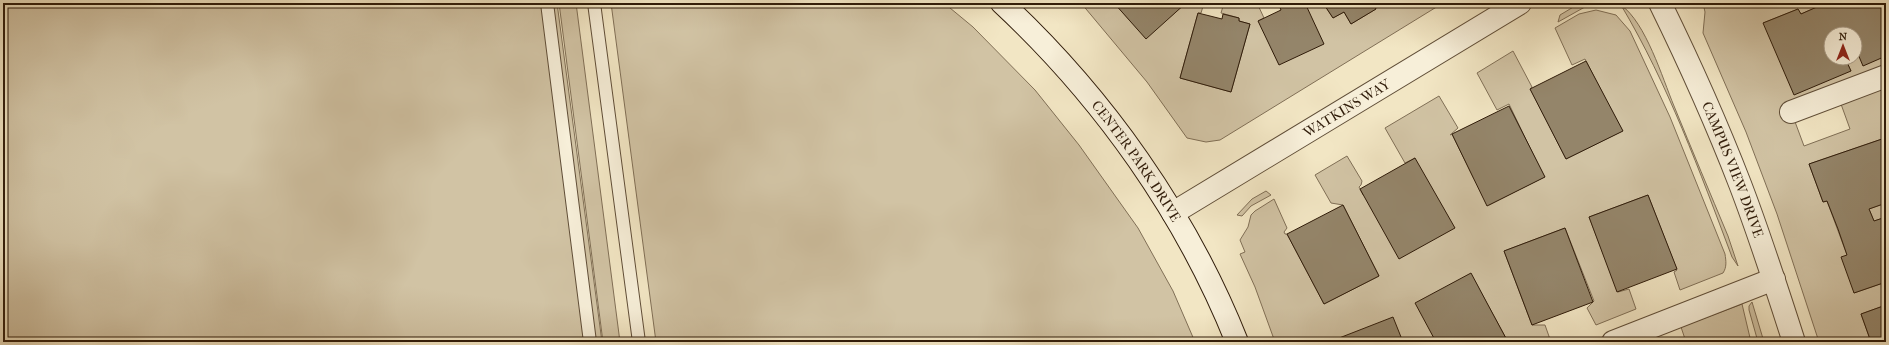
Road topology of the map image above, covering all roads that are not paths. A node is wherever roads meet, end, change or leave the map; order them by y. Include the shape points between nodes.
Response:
1 (547, 3) edge
2 (594, 3) edge
3 (1002, 3) edge
4 (1520, 3) edge
5 (1660, 3) edge
6 (1884, 82) edge
7 (1791, 112) dead end
8 (1173, 213) junction
9 (1774, 279) junction
10 (590, 342) edge
11 (639, 342) edge
12 (1237, 342) edge
13 (1613, 342) edge
14 (1794, 342) edge

1 - 10 lane
2 - 11 lane
3 - 8 street, CENTER PARK DRIVE via 1064,65 1095,102
4 - 8 street, WATKINS WAY
5 - 9 street, CAMPUS VIEW DRIVE via 1723,140
6 - 7 street
8 - 12 street, CENTER PARK DRIVE
9 - 13 street
9 - 14 street, CAMPUS VIEW DRIVE

